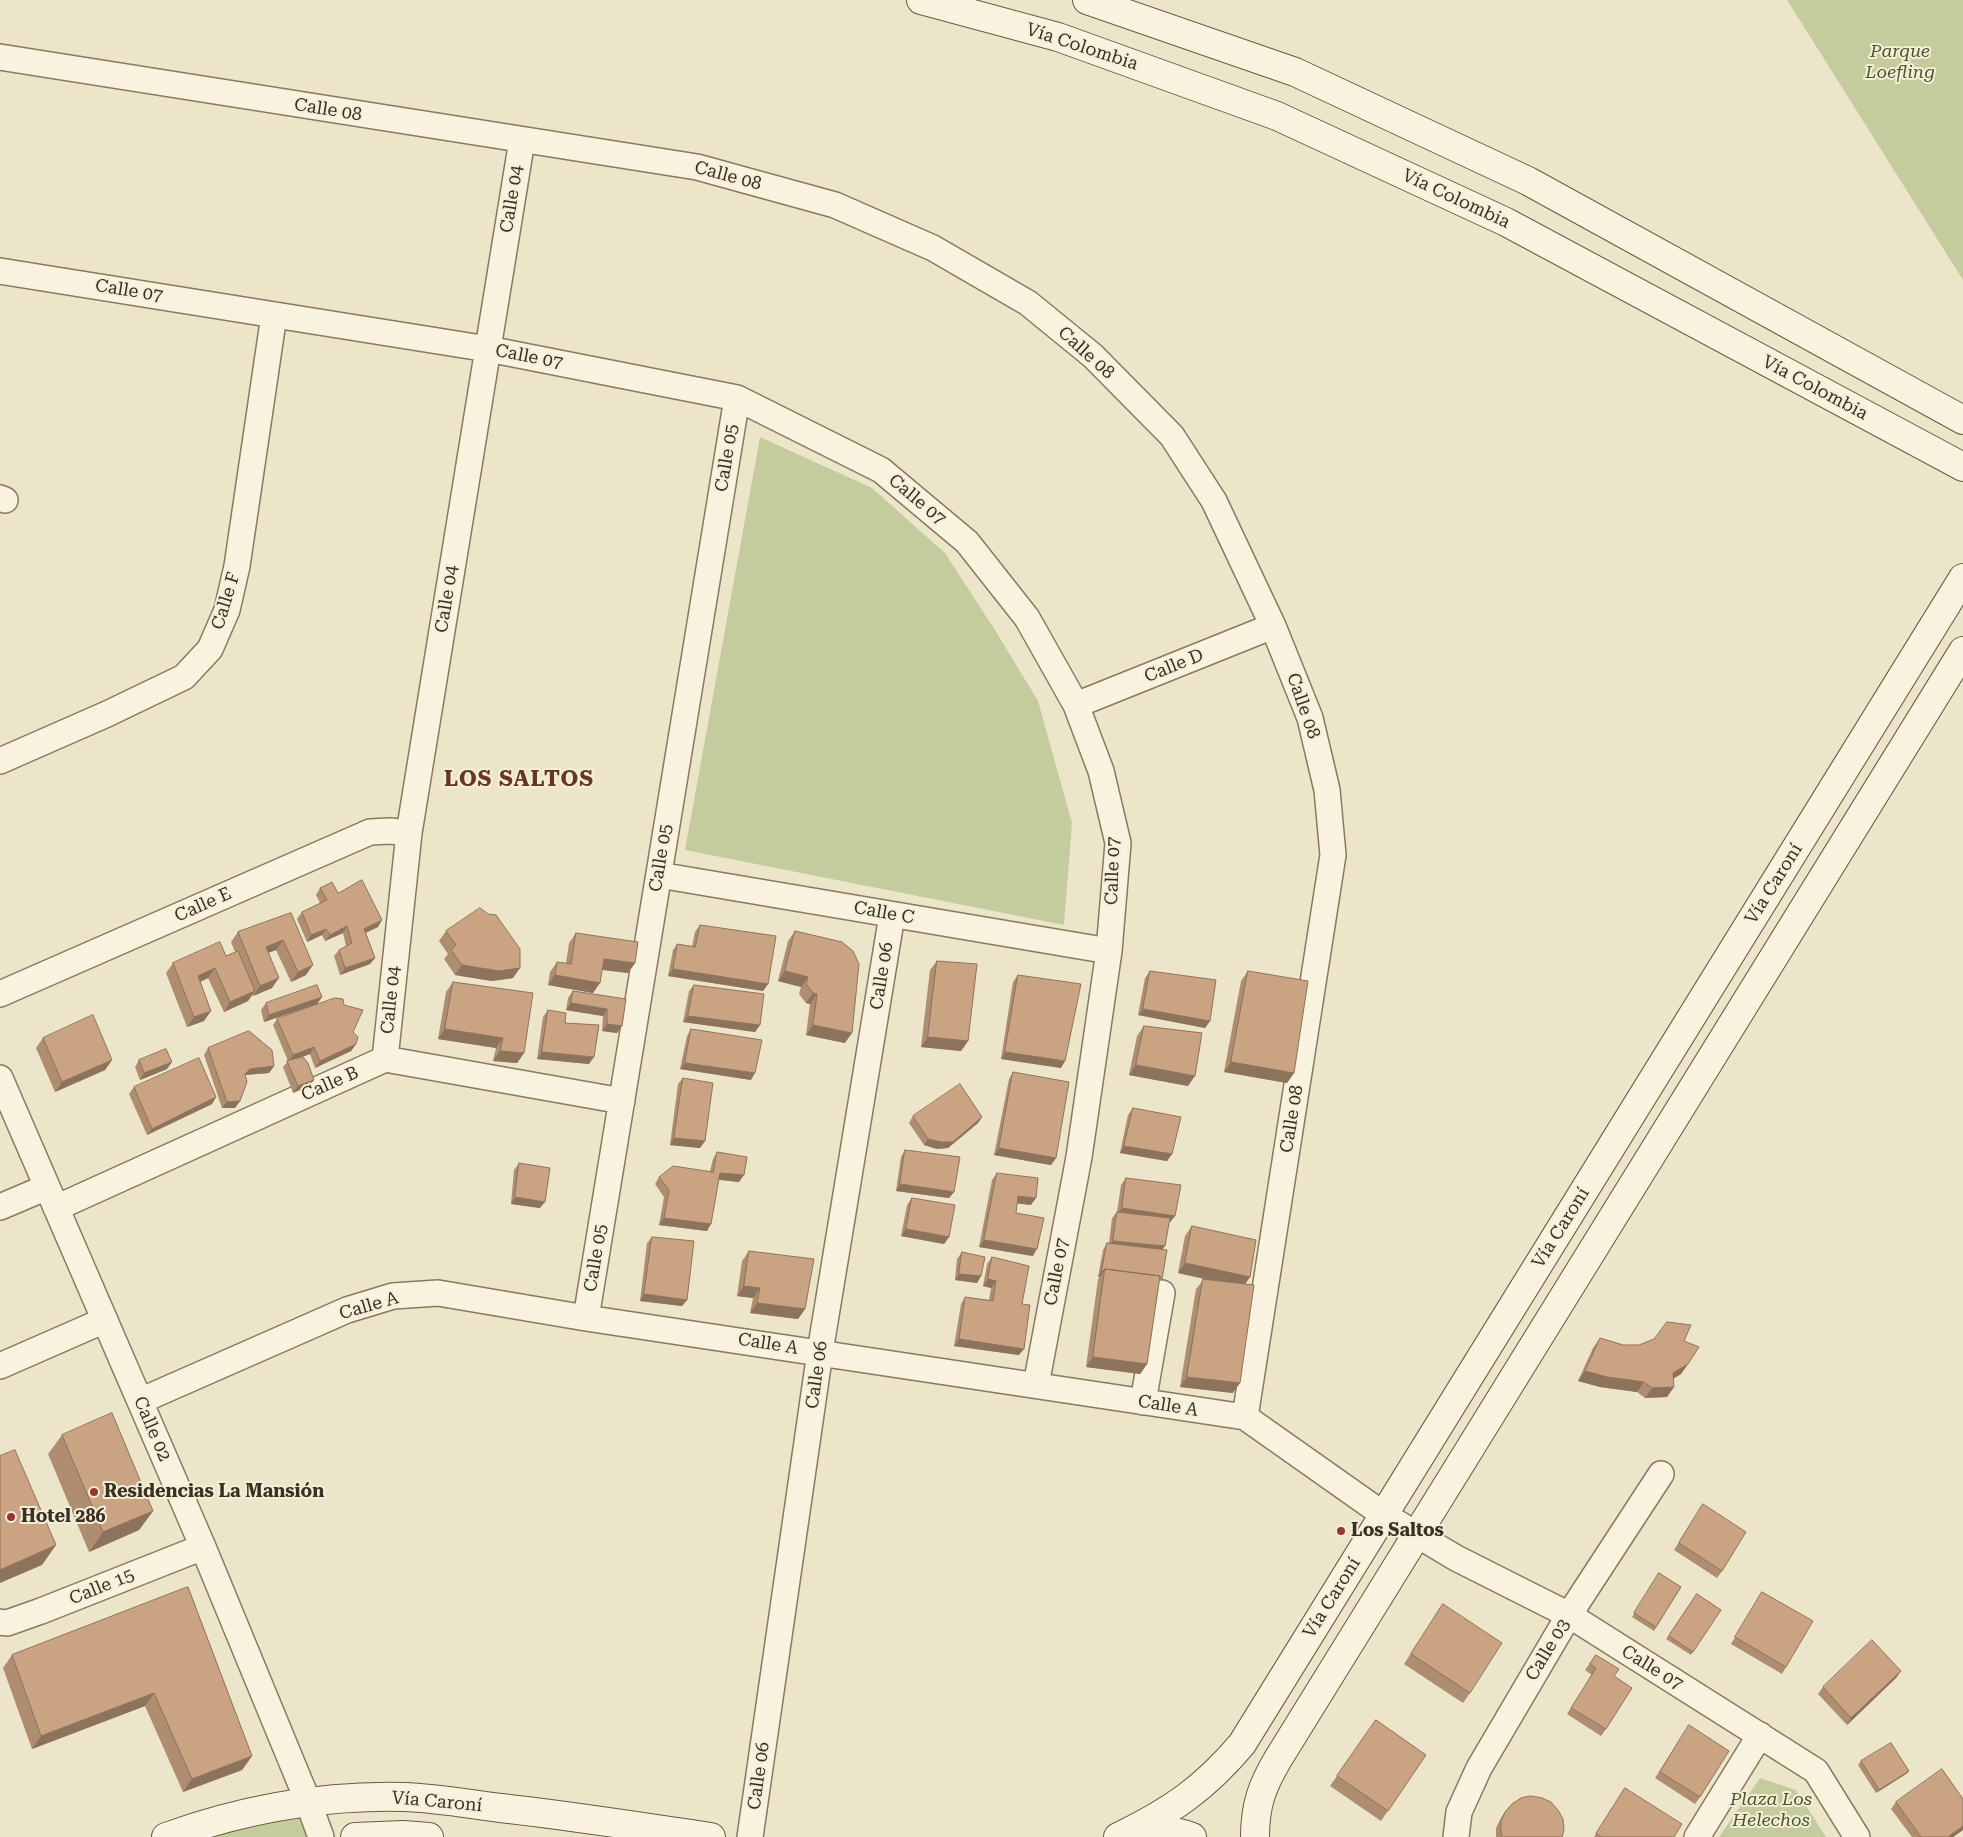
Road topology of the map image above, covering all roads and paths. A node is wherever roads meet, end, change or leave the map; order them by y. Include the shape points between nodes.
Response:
1 (920, 0) edge
2 (1087, 0) edge
3 (0, 57) edge
4 (522, 140) junction
5 (0, 271) edge
6 (274, 315) junction
7 (488, 349) junction
8 (737, 398) junction
9 (1963, 420) edge
10 (1960, 467) edge
11 (1963, 578) edge
12 (1273, 626) junction
13 (1963, 651) edge
14 (1076, 705) junction
15 (0, 760) edge
16 (409, 833) junction
17 (659, 875) junction
18 (892, 915) junction
19 (1109, 951) junction
20 (0, 994) edge
21 (385, 1059) junction
22 (0, 1078) edge
23 (622, 1101) junction
24 (52, 1197) junction
25 (0, 1208) edge
26 (1162, 1293) edge
27 (586, 1318) junction
28 (105, 1320) junction
29 (820, 1352) junction
30 (0, 1366) edge
31 (1036, 1385) junction
32 (140, 1401) junction
33 (1143, 1402) junction
34 (1245, 1417) junction
35 (1662, 1474) dead end
36 (1384, 1515) junction
37 (1417, 1534) junction
38 (203, 1547) junction
39 (1569, 1615) junction
40 (0, 1622) edge
41 (1760, 1735) junction
42 (309, 1804) junction
43 (166, 1837) edge
44 (321, 1837) edge
45 (354, 1837) edge
46 (429, 1837) edge
47 (711, 1837) edge
48 (750, 1837) edge
49 (1119, 1837) edge
50 (1192, 1837) edge
51 (1255, 1837) edge
52 (1456, 1837) edge
53 (1697, 1837) edge
54 (1856, 1837) edge

1 - 10 main road, Vía Colombia via 1058,37 1277,116 1506,222
2 - 9 main road via 1295,72 1528,181
3 - 4 street, Calle 08
4 - 7 street, Calle 04
4 - 12 street, Calle 08 via 697,167 835,205 932,248 1028,303 1093,356 1172,436 1214,501
5 - 6 street, Calle 07
6 - 7 street, Calle 07
6 - 15 street, Calle F via 237,566 227,610 210,649 184,677
7 - 8 street, Calle 07
7 - 16 street, Calle 04
8 - 14 street, Calle 07 via 881,470 967,542 1027,618
8 - 17 street, Calle 05
11 - 36 main road, Vía Caroní
12 - 14 street, Calle D
12 - 34 street, Calle 08 via 1310,718 1327,790 1333,855
13 - 37 main road
14 - 19 street, Calle 07 via 1101,771 1118,843
16 - 20 street, Calle E via 370,832
16 - 21 street, Calle 04
17 - 18 street, Calle C
17 - 23 street, Calle 05
18 - 19 street, Calle C
18 - 29 street, Calle 06
19 - 31 street, Calle 07 via 1079,1157
21 - 23 street
21 - 24 street, Calle B
22 - 24 street, Calle 02
23 - 27 street, Calle 05
24 - 25 street, Calle B
24 - 28 street, Calle 02
26 - 33 street
27 - 29 street, Calle A
27 - 32 street, Calle A via 438,1293 393,1296 347,1310
28 - 30 street
28 - 32 street, Calle 02
29 - 31 street, Calle A
29 - 48 street, Calle 06
31 - 33 street, Calle A
32 - 38 street, Calle 02
33 - 34 street, Calle A
34 - 36 street, Calle A
35 - 39 street, Calle 03
36 - 37 street, Calle A
36 - 49 main road, Vía Caroní via 1242,1744 1203,1786 1178,1805
37 - 39 street, Calle 07 via 1456,1558
37 - 51 main road via 1266,1780 1258,1798
38 - 40 street, Calle 15 via 41,1611 7,1623
38 - 42 street, Calle 02
39 - 41 street, Calle 07
39 - 52 street, Calle 03 via 1479,1768 1459,1812
41 - 53 street
41 - 54 street, Calle 07 via 1816,1771
42 - 43 main road, Vía Caroní via 262,1809
42 - 44 street, Calle 02
42 - 47 main road, Vía Caroní via 374,1798 436,1800
45 - 46 main road, Vía Caroní
49 - 50 main road via 1164,1829

